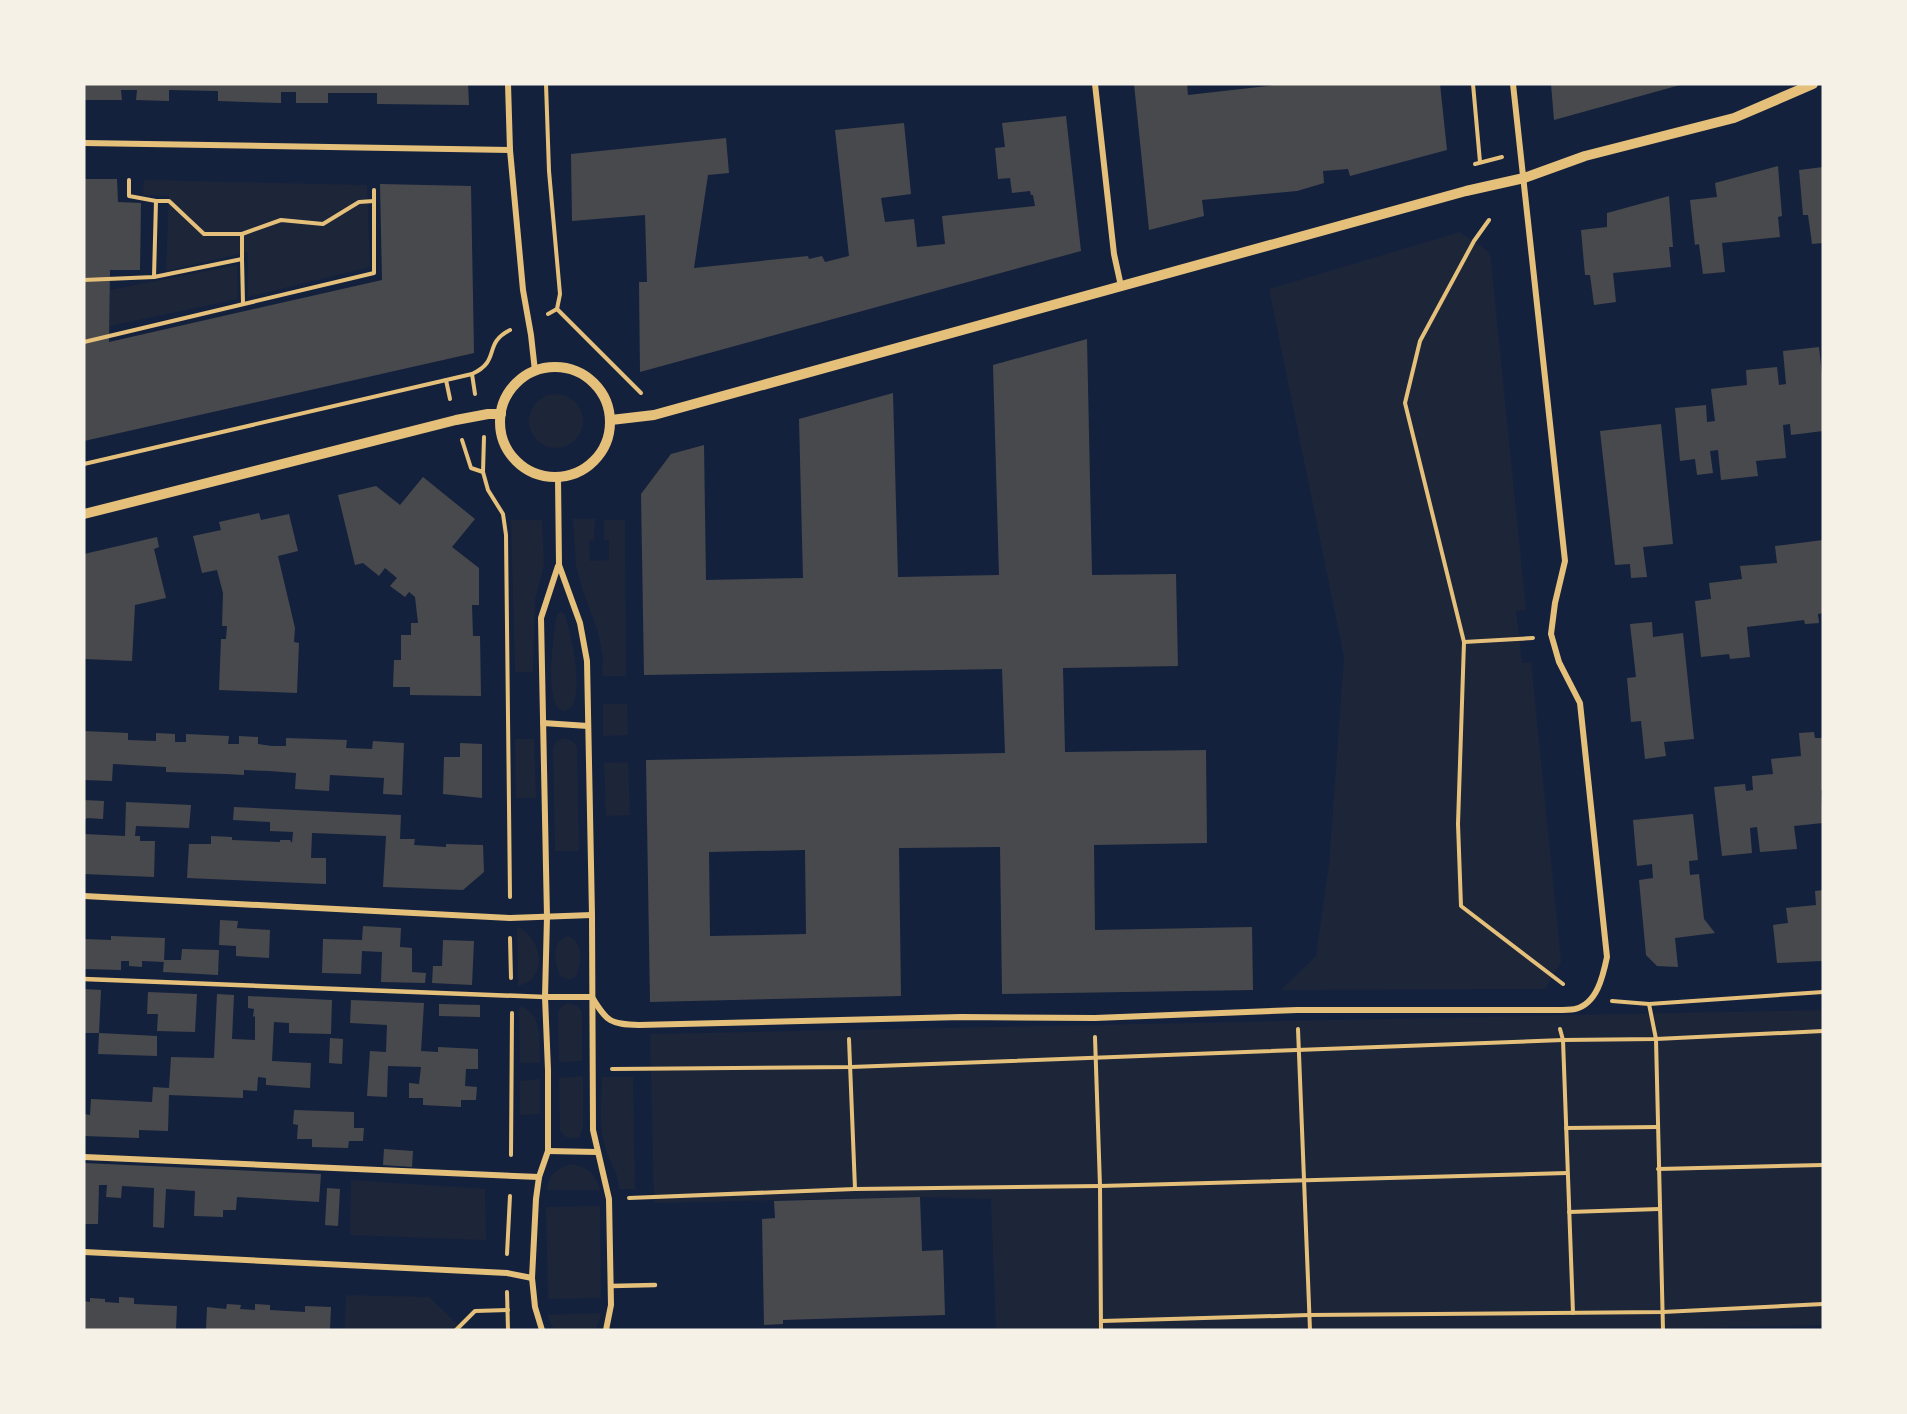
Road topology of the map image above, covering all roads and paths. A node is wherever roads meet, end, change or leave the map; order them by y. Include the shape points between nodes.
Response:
1 (508, 84) edge
2 (546, 84) edge
3 (1095, 84) edge
4 (1473, 84) edge
5 (1513, 84) edge
6 (1813, 84) edge
7 (84, 143) edge
8 (510, 150) junction
9 (1480, 162) dead end
10 (1524, 178) junction
11 (129, 180) dead end
12 (374, 190) dead end
13 (156, 201) junction
14 (374, 201) junction
15 (1489, 220) dead end
16 (242, 234) junction
17 (242, 259) junction
18 (154, 277) junction
19 (84, 280) edge
20 (1121, 286) junction
21 (243, 303) junction
22 (557, 309) junction
23 (544, 316) dead end
24 (515, 327) dead end
25 (84, 342) edge
26 (534, 371) junction
27 (472, 374) junction
28 (446, 380) junction
29 (648, 394) dead end
30 (476, 399) dead end
31 (452, 404) dead end
32 (501, 414) junction
33 (611, 420) junction
34 (461, 436) dead end
35 (485, 441) dead end
36 (84, 464) edge
37 (558, 478) junction
38 (84, 514) edge
39 (559, 565) junction
40 (1537, 637) dead end
41 (1464, 642) junction
42 (543, 723) junction
43 (588, 726) junction
44 (84, 896) edge
45 (592, 915) junction
46 (547, 917) junction
47 (84, 979) edge
48 (1563, 984) dead end
49 (1823, 992) edge
50 (545, 997) junction
51 (592, 997) junction
52 (1591, 999) junction
53 (1649, 1004) junction
54 (1297, 1010) junction
55 (1556, 1010) junction
56 (1095, 1018) junction
57 (848, 1020) junction
58 (1823, 1031) edge
59 (1656, 1039) junction
60 (1563, 1040) junction
61 (1299, 1050) junction
62 (1095, 1058) junction
63 (851, 1067) junction
64 (602, 1069) dead end
65 (1658, 1127) junction
66 (1566, 1128) junction
67 (548, 1151) junction
68 (597, 1152) junction
69 (84, 1157) edge
70 (1823, 1165) edge
71 (1658, 1169) junction
72 (1567, 1173) junction
73 (539, 1177) junction
74 (1303, 1180) junction
75 (1100, 1186) junction
76 (855, 1189) junction
77 (619, 1198) dead end
78 (1659, 1209) junction
79 (1569, 1212) junction
80 (84, 1252) edge
81 (532, 1278) junction
82 (611, 1286) junction
83 (655, 1286) dead end
84 (1823, 1304) edge
85 (508, 1310) dead end
86 (1663, 1312) junction
87 (1573, 1313) junction
88 (1309, 1315) junction
89 (1102, 1321) junction
90 (456, 1330) edge
91 (542, 1330) edge
92 (606, 1330) edge
93 (1101, 1330) edge
94 (1310, 1330) edge
95 (1663, 1330) edge

1 - 8 street
2 - 22 path via 560,294
3 - 20 street
4 - 9 path
5 - 10 street
6 - 10 street via 1734,118 1586,156
7 - 8 street
8 - 26 street
10 - 20 street
10 - 52 street via 1565,561 1551,634 1559,662 1580,702 1607,957
11 - 13 path via 129,196
12 - 14 path
13 - 16 path via 169,201 204,234
13 - 18 path
14 - 16 path via 359,202 322,224 281,220
14 - 21 path via 374,273
15 - 41 path via 1420,341 1405,403
16 - 17 path
17 - 18 path
17 - 21 path
18 - 19 path
20 - 33 street via 654,415
21 - 25 path
22 - 23 path
22 - 29 path via 637,391
24 - 27 path via 496,339 490,361
26 - 32 street via 512,388
26 - 33 street via 549,367 579,372 602,391
27 - 28 path
27 - 30 path
28 - 31 path
28 - 36 path
32 - 37 street via 505,445 514,459 526,469
32 - 38 street via 456,420
33 - 37 street via 601,453 589,466
34 - 35 path via 471,468 483,472
37 - 39 street
39 - 42 street via 540,618
39 - 43 street via 585,642
40 - 41 path
41 - 48 path via 1458,824 1461,906
42 - 43 street
42 - 46 street
43 - 45 street
44 - 46 street
45 - 46 street
45 - 51 street
46 - 50 street
47 - 50 lane
49 - 53 path
50 - 51 street
50 - 67 street
51 - 57 street via 616,1024
51 - 68 street via 593,1131
52 - 53 path
52 - 55 street via 1578,1009
53 - 59 path
54 - 55 street
54 - 56 street
54 - 61 path
55 - 60 path
56 - 57 street
56 - 62 path
57 - 63 path
58 - 59 path
59 - 60 path
59 - 65 path
60 - 61 path
60 - 66 path
61 - 62 path
61 - 74 path
62 - 63 path
62 - 75 path
63 - 64 path
63 - 76 path
65 - 66 path
65 - 71 path
66 - 72 path
67 - 68 street
67 - 73 street
68 - 82 street via 609,1199
69 - 73 street
70 - 71 path
71 - 78 path
72 - 74 path
72 - 79 path
73 - 81 street
74 - 75 path
74 - 88 path
75 - 76 path
75 - 89 path
76 - 77 path
78 - 79 path
78 - 86 path
79 - 87 path
80 - 81 street
81 - 91 street
82 - 83 lane
82 - 92 street
84 - 86 path
85 - 90 path via 474,1311
86 - 87 path
86 - 95 path
87 - 88 path
88 - 89 path
88 - 94 path
89 - 93 path

